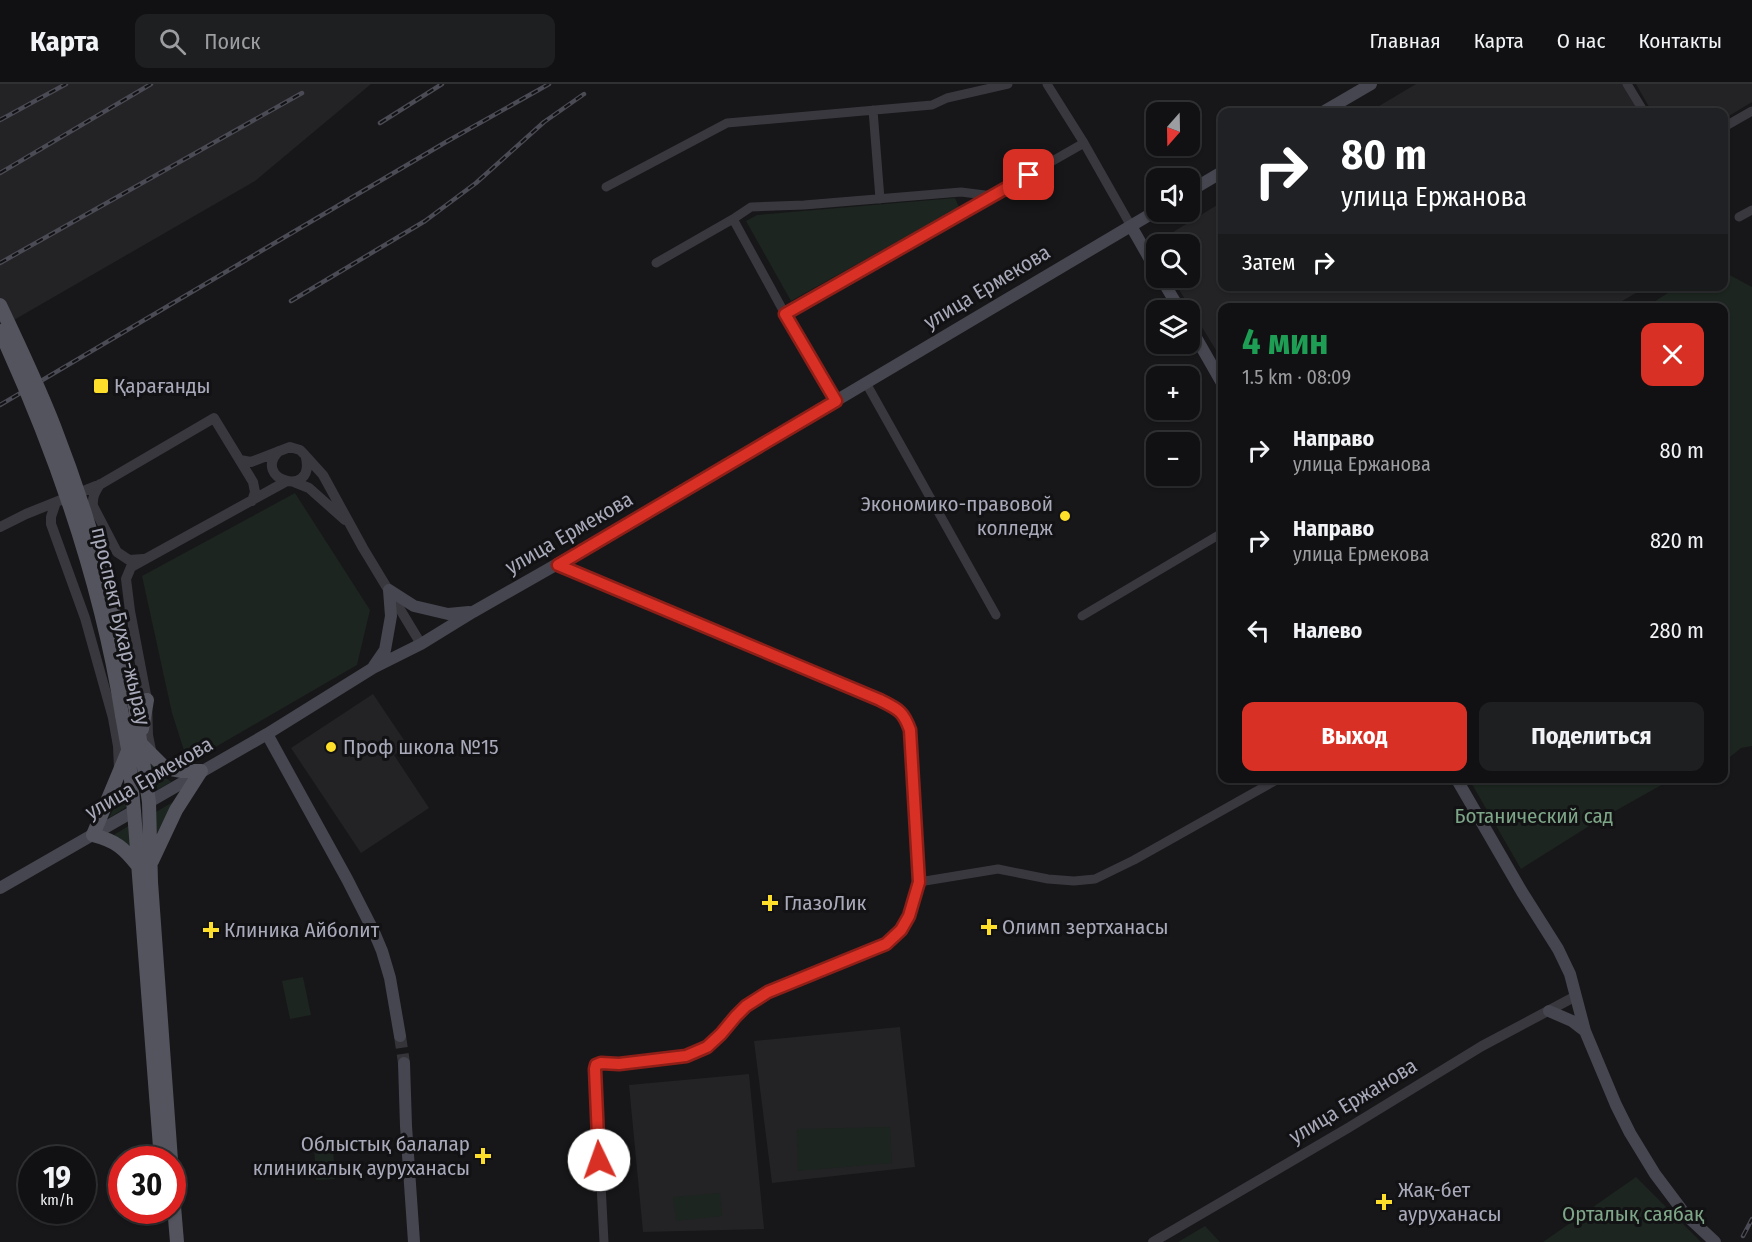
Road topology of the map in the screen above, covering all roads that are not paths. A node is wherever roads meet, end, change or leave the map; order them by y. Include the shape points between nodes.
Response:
1 (1008, 84) edge
2 (1047, 84) edge
3 (1371, 84) edge
4 (1627, 84) edge
5 (1330, 108) edge
6 (1642, 108) edge
7 (873, 110) junction
8 (1752, 111) edge
9 (1728, 125) edge
10 (1084, 143) junction
11 (1218, 174) edge
12 (1200, 185) edge
13 (606, 187) dead end
14 (993, 196) junction
15 (880, 199) junction
16 (1752, 210) edge
17 (1146, 217) edge
18 (1739, 217) dead end
19 (734, 219) junction
20 (1131, 226) junction
21 (1146, 252) edge
22 (656, 263) dead end
23 (0, 305) edge
24 (785, 314) junction
25 (0, 331) edge
26 (1200, 344) edge
27 (1218, 376) edge
28 (866, 383) junction
29 (836, 401) junction
30 (280, 450) junction
31 (306, 458) junction
32 (240, 460) junction
33 (290, 482) junction
34 (101, 483) junction
35 (69, 498) junction
36 (252, 501) junction
37 (56, 502) junction
38 (93, 506) junction
39 (26, 514) junction
40 (51, 524) junction
41 (352, 526) junction
42 (0, 527) edge
43 (1218, 535) edge
44 (144, 559) junction
45 (558, 565) junction
46 (389, 590) junction
47 (473, 612) junction
48 (996, 615) dead end
49 (1082, 616) dead end
50 (421, 644) junction
51 (373, 668) junction
52 (141, 703) junction
53 (117, 717) junction
54 (267, 734) junction
55 (134, 746) junction
56 (152, 755) junction
57 (119, 771) junction
58 (201, 771) junction
59 (1271, 783) edge
60 (1459, 783) edge
61 (148, 802) junction
62 (134, 811) junction
63 (93, 835) junction
64 (144, 865) junction
65 (919, 882) junction
66 (0, 888) edge
67 (1576, 996) junction
68 (1549, 1011) junction
69 (1585, 1031) junction
70 (400, 1036) tunnel mouth
71 (404, 1063) tunnel mouth
72 (160, 1094) junction
73 (161, 1146) edge
74 (169, 1146) edge
75 (166, 1224) edge
76 (176, 1224) edge
77 (168, 1242) edge
78 (177, 1242) edge
79 (414, 1242) edge
80 (604, 1242) edge
81 (1153, 1242) edge
82 (1715, 1242) edge

1 - 7 street via 932,105
2 - 10 street
3 - 5 main road
4 - 6 street
7 - 13 street via 727,123
7 - 15 street
8 - 9 street
10 - 14 street
10 - 20 street
11 - 12 main road
14 - 15 street via 962,192
14 - 24 street
15 - 19 street via 751,207
16 - 18 street
17 - 20 main road, улица Ермекова
19 - 22 street
19 - 24 street
20 - 21 main road
20 - 28 main road, улица Ермекова
23 - 52 main road, проспект Бухар-жырау, bridge via 54,425 81,501
24 - 29 street
25 - 53 main road, проспект Бухар-жырау, bridge via 38,418 74,518 116,676
26 - 27 main road
28 - 29 main road, улица Ермекова
28 - 48 street
29 - 45 main road, улица Ермекова
30 - 31 street via 295,448
30 - 32 street via 251,462
30 - 33 street via 272,465 276,476
31 - 33 street via 306,473
31 - 41 street via 323,475
32 - 34 street via 214,418
32 - 36 street via 253,482
33 - 36 street
33 - 41 street via 309,488
34 - 35 street
34 - 38 street
35 - 37 street
35 - 38 street
36 - 44 street
37 - 39 street
37 - 40 street
38 - 44 street via 117,552 129,560
39 - 40 street
39 - 42 street
40 - 53 street
41 - 46 street
43 - 49 street
44 - 52 street via 131,567 126,579
45 - 47 main road, улица Ермекова
45 - 65 street via 896,708 910,730
46 - 47 main road via 414,606 448,614
46 - 50 street
46 - 51 main road via 391,616 385,650
47 - 50 main road, улица Ермекова
50 - 51 main road, улица Ермекова
51 - 54 main road, улица Ермекова
52 - 55 main road, проспект Бухар-жырау
52 - 56 street
53 - 55 main road, проспект Бухар-жырау
53 - 57 street
54 - 58 main road, улица Ермекова
54 - 70 main road via 374,932 390,978
55 - 56 main road
55 - 57 main road
55 - 61 main road, проспект Бухар-жырау
55 - 62 main road, проспект Бухар-жырау
56 - 58 main road via 165,768
57 - 63 main road
58 - 61 main road, улица Ермекова
58 - 64 main road
59 - 65 street via 1095,879 1048,879 998,869
60 - 67 main road via 1558,949
61 - 62 main road, улица Ермекова
61 - 64 main road, проспект Бухар-жырау
62 - 63 main road, улица Ермекова
62 - 64 main road, проспект Бухар-жырау
63 - 64 main road via 106,838
63 - 66 main road, улица Ермекова
64 - 72 main road, проспект Бухар-жырау
65 - 80 street via 909,916 886,944 768,992 746,1006 707,1047 686,1056 596,1065
67 - 68 street, улица Ержанова
67 - 69 main road
68 - 69 main road
68 - 81 street, улица Ержанова
69 - 82 main road via 1616,1105 1654,1174 1685,1214
71 - 79 main road
72 - 73 main road, проспект Бухар-жырау
72 - 74 main road, проспект Бухар-жырау
75 - 77 main road
76 - 78 main road

